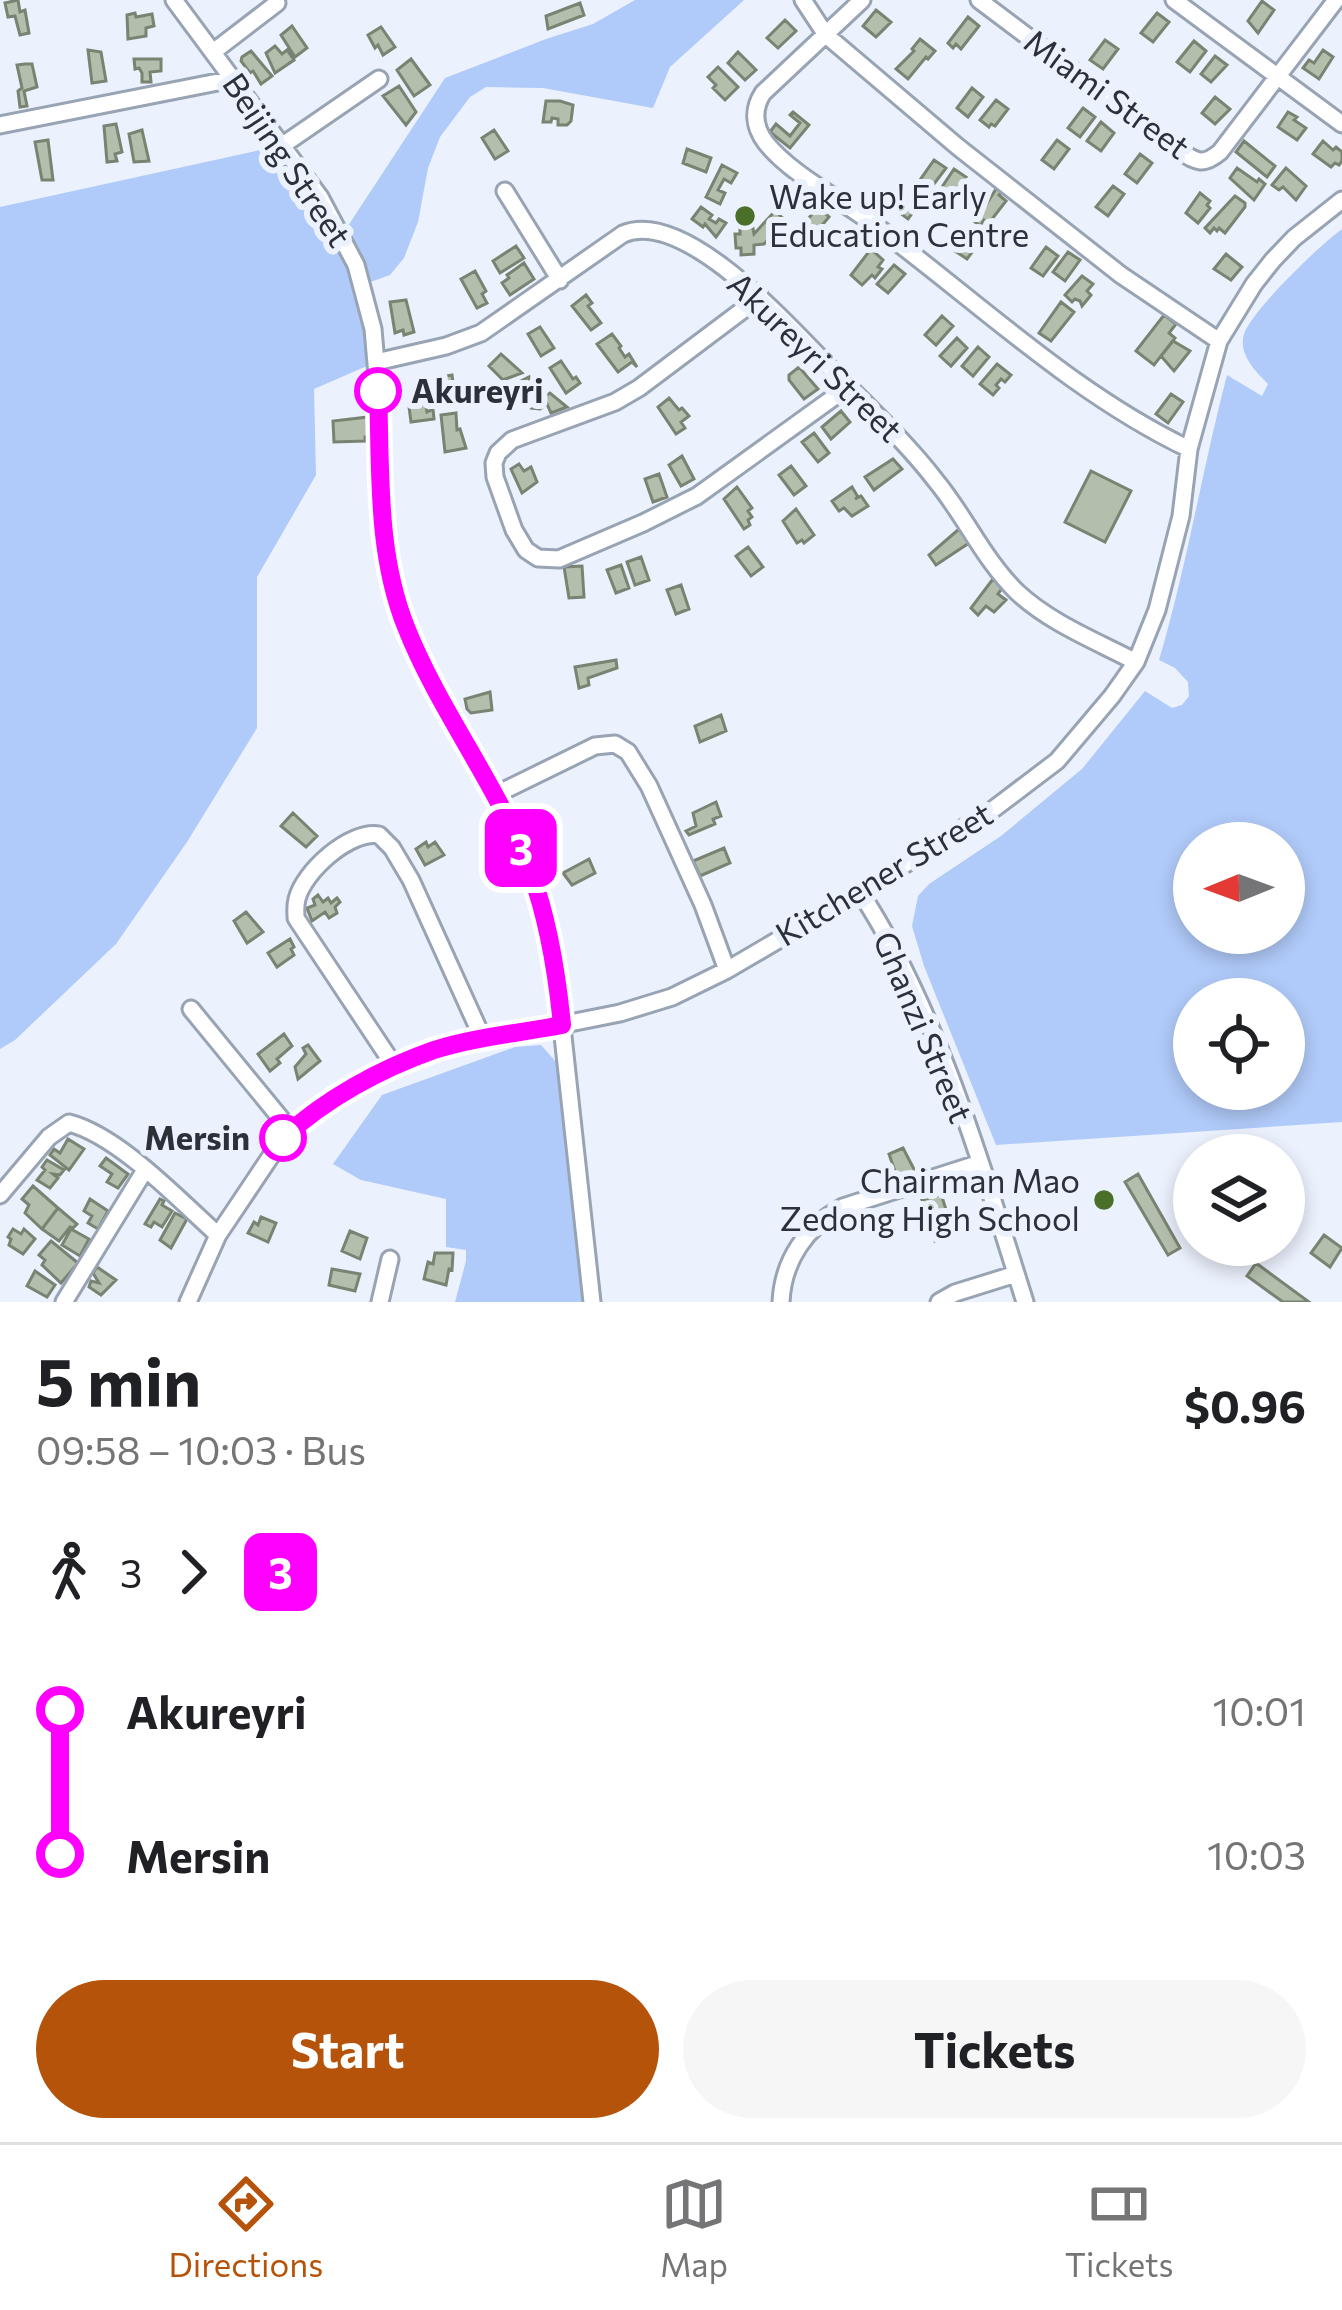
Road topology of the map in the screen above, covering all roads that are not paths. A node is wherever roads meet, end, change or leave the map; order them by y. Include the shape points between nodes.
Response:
1 (174, 0) edge
2 (803, 0) edge
3 (862, 0) edge
4 (979, 0) edge
5 (1174, 0) edge
6 (1336, 0) edge
7 (277, 3) dead end
8 (826, 35) junction
9 (213, 52) junction
10 (1276, 77) junction
11 (379, 79) dead end
12 (233, 80) junction
13 (1342, 124) edge
14 (0, 125) edge
15 (283, 145) junction
16 (505, 191) dead end
17 (1342, 200) edge
18 (560, 280) junction
19 (760, 297) junction
20 (1219, 341) junction
21 (376, 362) junction
22 (848, 387) junction
23 (1189, 449) junction
24 (1136, 662) junction
25 (495, 795) junction
26 (860, 892) junction
27 (728, 970) junction
28 (190, 1010) dead end
29 (562, 1025) junction
30 (483, 1039) junction
31 (395, 1067) junction
32 (291, 1131) junction
33 (980, 1163) junction
34 (145, 1170) junction
35 (0, 1195) edge
36 (218, 1235) junction
37 (390, 1258) dead end
38 (1016, 1274) junction
39 (64, 1302) edge
40 (188, 1302) edge
41 (380, 1302) edge
42 (592, 1302) edge
43 (781, 1302) edge
44 (939, 1302) edge
45 (1025, 1302) edge

1 - 9 street, Beijing Street
2 - 8 street
3 - 8 street
4 - 10 street, Miami Street via 1193,160 1220,152
5 - 10 street
6 - 10 street
7 - 9 street
8 - 20 street via 1103,261
8 - 23 street via 756,103 769,147 1028,347
9 - 12 street, Beijing Street
10 - 13 street
11 - 15 street
12 - 14 street
12 - 15 street, Beijing Street
15 - 21 street, Beijing Street via 356,265
16 - 18 street
17 - 20 street, Kitchener Street via 1273,260
18 - 19 street, Akureyri Street via 641,228 683,242
18 - 21 street, Akureyri Street via 481,333
19 - 22 street, Akureyri Street
19 - 22 street via 615,402 512,440 498,453 495,477 526,550 559,559 673,509
20 - 23 street, Kitchener Street
21 - 25 street, Beijing Street via 381,510 397,599 430,682
22 - 24 street, Akureyri Street via 915,454 1017,591
23 - 24 street, Kitchener Street via 1170,563
24 - 26 street, Kitchener Street via 1057,761
25 - 27 street via 595,746 628,752
25 - 29 street, Beijing Street via 542,907
26 - 27 street, Kitchener Street
26 - 33 street, Ghanzi Street via 931,1029
27 - 29 street, Kitchener Street via 673,997
28 - 32 street
29 - 30 street, Kitchener Street
29 - 42 street, Beijing Street
30 - 31 street, Kitchener Street
30 - 31 street via 401,861 379,836 354,837 298,892 296,919
31 - 32 street, Kitchener Street
32 - 36 street, Kitchener Street
33 - 38 street, Ghanzi Street
33 - 43 street via 827,1216 792,1255
34 - 35 street via 69,1123
34 - 36 street
34 - 39 street
36 - 40 street, Kitchener Street
37 - 41 street
38 - 44 street
38 - 45 street, Ghanzi Street

